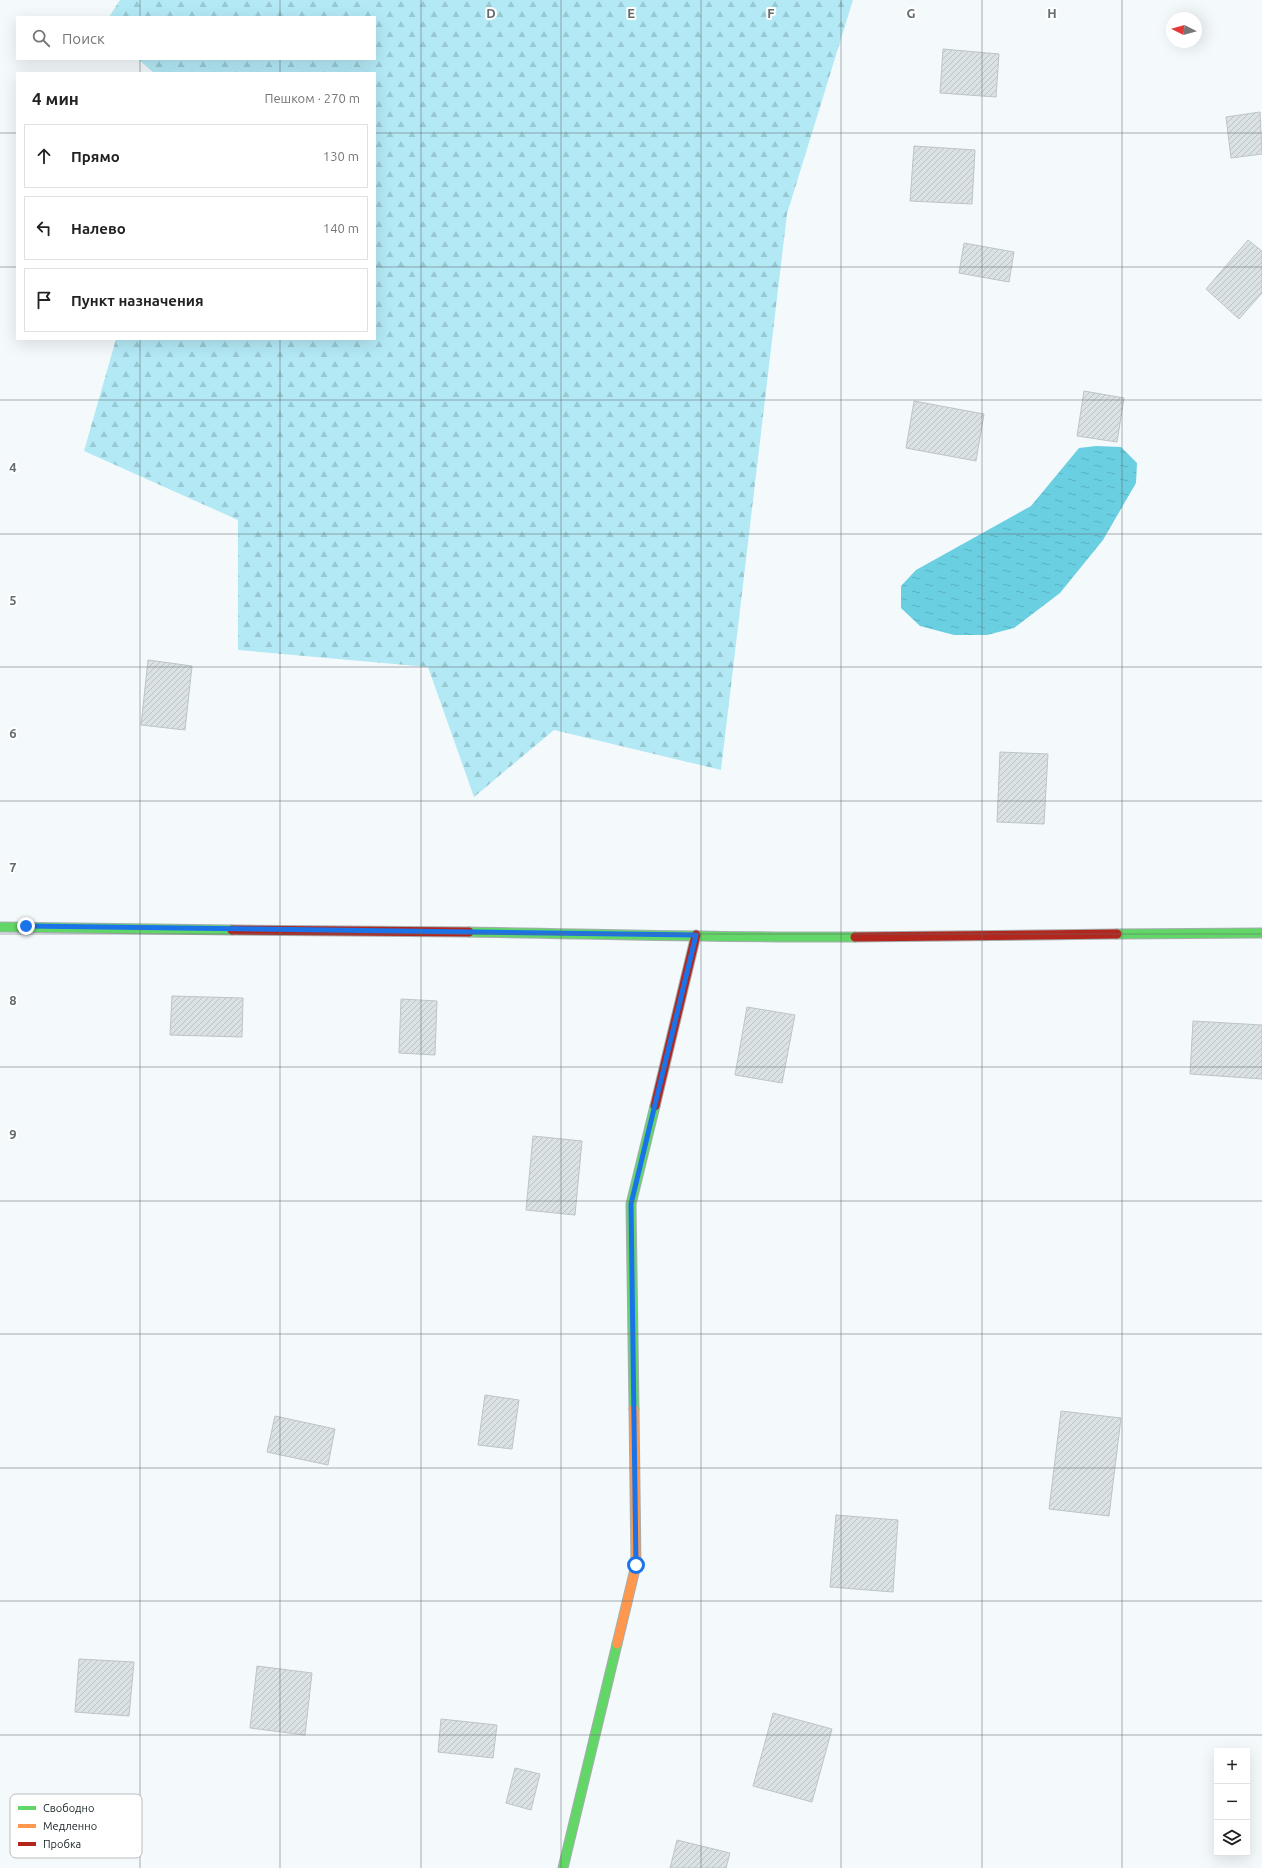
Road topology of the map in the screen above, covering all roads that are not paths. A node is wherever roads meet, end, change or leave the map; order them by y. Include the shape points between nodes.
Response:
1 (0, 926) edge
2 (1262, 933) edge
3 (696, 935) junction
4 (563, 1868) edge

1 - 3 street
2 - 3 street via 757,938
3 - 4 street via 631,1204 636,1565

